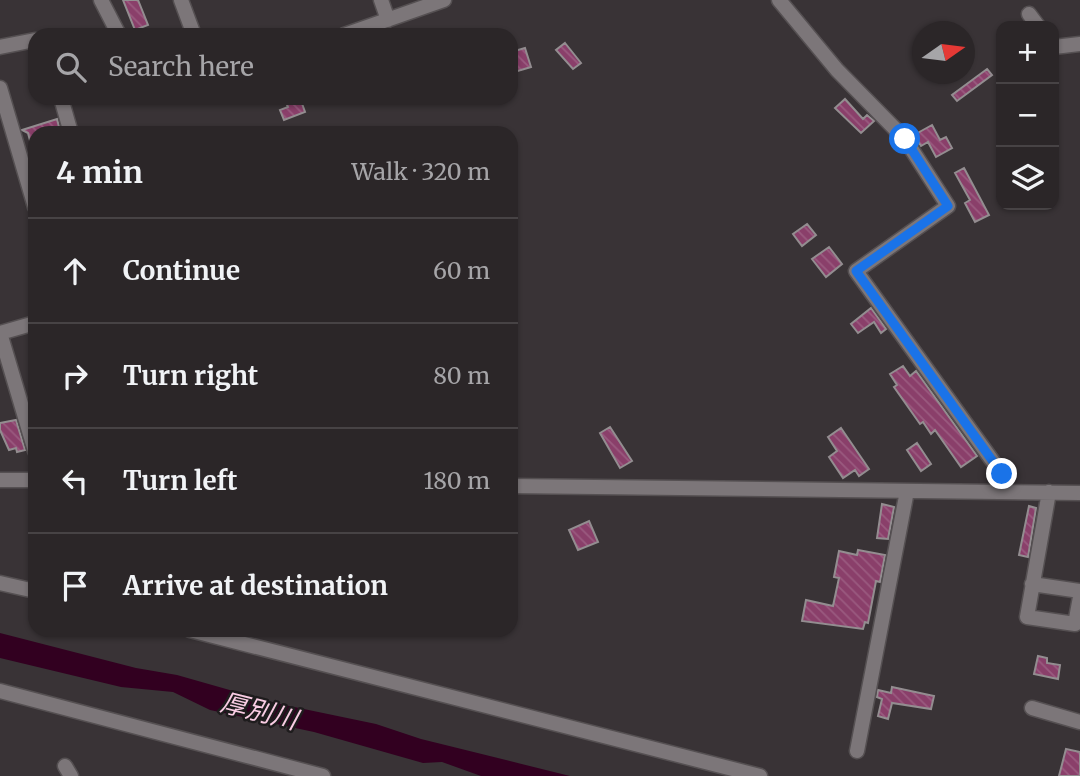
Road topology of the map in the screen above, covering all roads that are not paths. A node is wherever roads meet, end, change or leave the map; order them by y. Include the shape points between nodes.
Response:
1 (101, 0) edge
2 (114, 0) edge
3 (181, 0) edge
4 (381, 0) edge
5 (444, 0) edge
6 (779, 0) edge
7 (1029, 13) dead end
8 (388, 20) junction
9 (1035, 21) edge
10 (115, 28) edge
11 (125, 28) edge
12 (191, 28) edge
13 (365, 28) edge
14 (28, 41) edge
15 (1080, 44) edge
16 (0, 46) edge
17 (1059, 46) edge
18 (0, 88) edge
19 (63, 105) edge
20 (69, 126) edge
21 (28, 165) edge
22 (28, 325) edge
23 (0, 333) edge
24 (28, 427) edge
25 (0, 480) edge
26 (28, 480) edge
27 (518, 486) edge
28 (907, 491) junction
29 (1007, 492) junction
30 (1049, 492) junction
31 (1080, 493) edge
32 (0, 583) edge
33 (1032, 584) junction
34 (28, 589) edge
35 (1080, 591) edge
36 (1080, 597) edge
37 (217, 637) edge
38 (0, 691) edge
39 (1032, 708) dead end
40 (1080, 722) edge
41 (857, 751) dead end
42 (323, 776) edge
43 (760, 776) edge

1 - 10 street
2 - 11 street
3 - 12 street
4 - 8 street
5 - 8 street
6 - 29 street via 837,70 905,139 948,206 856,271 1002,474
7 - 9 street
8 - 13 street
14 - 16 street
15 - 17 street
18 - 21 street
19 - 20 street
22 - 23 street
23 - 24 street
25 - 26 street
27 - 28 street
28 - 29 street
28 - 41 street
29 - 30 street
30 - 31 street
30 - 33 street
32 - 34 street
33 - 35 street
33 - 36 street via 1027,617 1075,624
37 - 43 street
38 - 42 street
39 - 40 street

